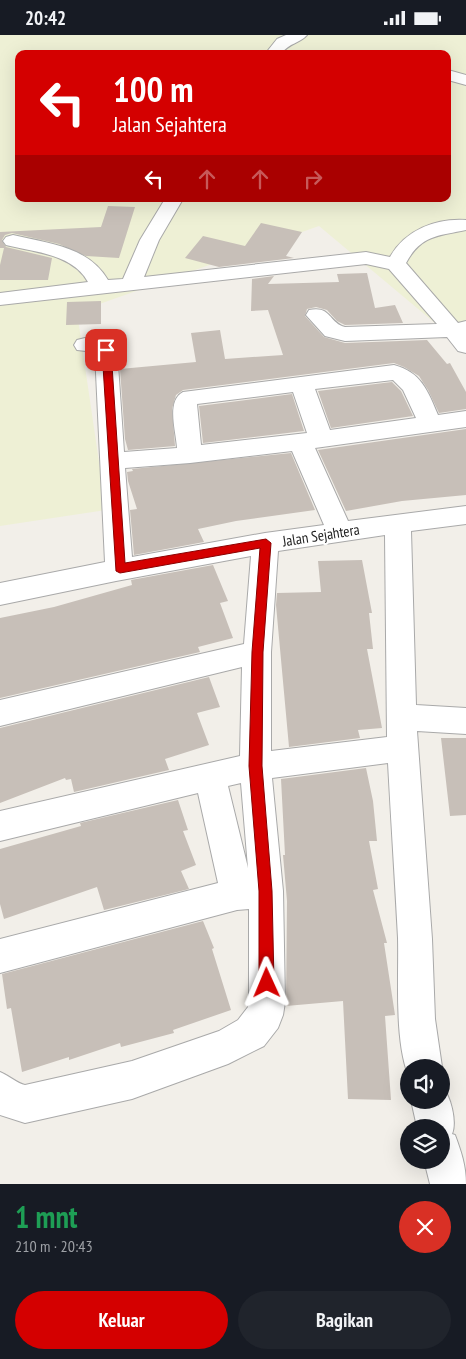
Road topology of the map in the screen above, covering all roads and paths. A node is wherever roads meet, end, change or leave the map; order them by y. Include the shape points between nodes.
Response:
1 (299, 35) edge
2 (280, 50) edge
3 (451, 76) edge
4 (466, 80) edge
5 (172, 202) edge
6 (464, 225) dead end
7 (13, 241) dead end
8 (396, 264) junction
9 (131, 284) junction
10 (101, 287) junction
11 (0, 299) edge
12 (317, 315) dead end
13 (462, 335) edge
14 (84, 345) dead end
15 (302, 384) junction
16 (466, 419) edge
17 (430, 423) junction
18 (310, 440) junction
19 (190, 455) junction
20 (112, 461) junction
21 (466, 515) edge
22 (398, 523) junction
23 (340, 532) junction
24 (266, 543) junction
25 (120, 569) junction
26 (0, 594) edge
27 (257, 652) junction
28 (0, 713) edge
29 (401, 717) junction
30 (466, 721) edge
31 (402, 748) junction
32 (256, 766) junction
33 (210, 777) junction
34 (0, 826) edge
35 (251, 893) junction
36 (0, 956) edge
37 (422, 1059) edge
38 (0, 1091) edge
39 (446, 1169) edge
40 (450, 1184) edge

1 - 2 street via 282,42
3 - 4 street
5 - 9 street via 142,252
6 - 8 street via 412,240
7 - 10 street via 48,248 80,262 90,268
8 - 9 street via 377,259 348,258
8 - 13 street
9 - 10 street
10 - 11 street
12 - 13 street via 333,331 345,334
14 - 20 street via 102,346 106,350
15 - 17 street via 390,371 398,373 409,380
15 - 18 street
15 - 19 street via 188,398 185,405
16 - 17 street
17 - 18 street
18 - 19 street
18 - 23 street
19 - 20 street
20 - 25 street
21 - 22 street, Jalan Sejahtera
22 - 23 street, Jalan Sejahtera
22 - 29 street
23 - 24 street, Jalan Sejahtera
24 - 25 street, Jalan Sejahtera
24 - 27 street
25 - 26 street, Jalan Sejahtera
27 - 28 street
27 - 32 street
29 - 30 street
29 - 31 street
31 - 32 street
31 - 37 street
32 - 33 street
32 - 35 street
33 - 34 street
33 - 35 street
35 - 36 street
35 - 38 street via 267,1002 265,1015 251,1033 189,1061 103,1088 25,1104 14,1103
39 - 40 street

